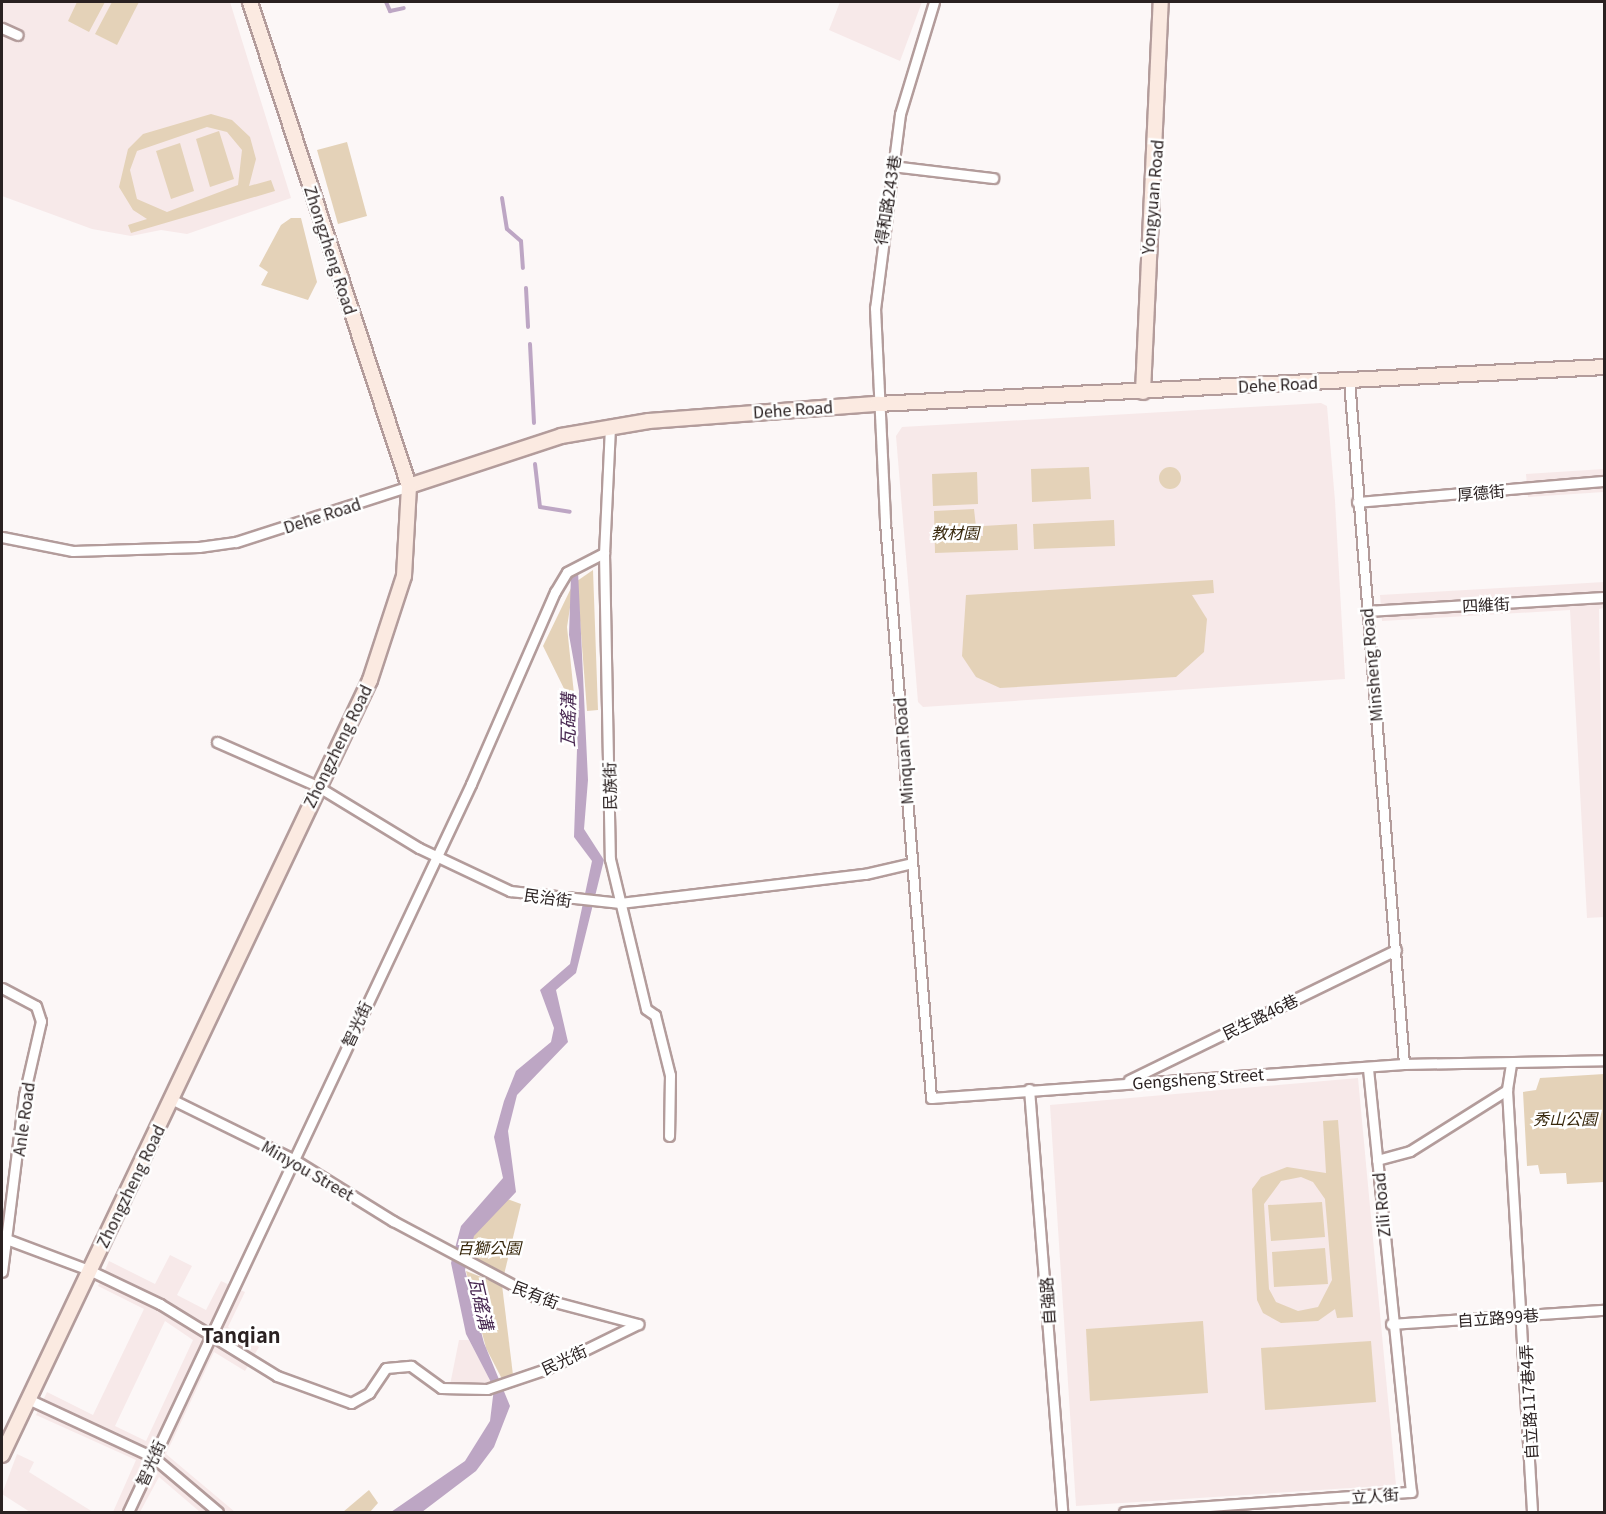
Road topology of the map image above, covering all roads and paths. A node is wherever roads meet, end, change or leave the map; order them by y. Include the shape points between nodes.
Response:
1 (250, 2) edge
2 (934, 2) edge
3 (1161, 2) edge
4 (2, 28) edge
5 (18, 35) dead end
6 (892, 166) junction
7 (993, 178) dead end
8 (1605, 367) edge
9 (1348, 380) junction
10 (1143, 392) junction
11 (877, 404) junction
12 (610, 427) junction
13 (1605, 482) edge
14 (409, 486) junction
15 (1357, 502) junction
16 (2, 537) edge
17 (604, 553) junction
18 (1605, 597) edge
19 (1367, 611) junction
20 (217, 742) dead end
21 (317, 786) junction
22 (435, 855) junction
23 (912, 863) junction
24 (620, 903) junction
25 (1396, 950) junction
26 (2, 988) edge
27 (1605, 1060) edge
28 (1404, 1064) junction
29 (1511, 1064) junction
30 (1368, 1067) junction
31 (1123, 1083) junction
32 (1029, 1089) junction
33 (1507, 1090) junction
34 (931, 1098) joint
35 (171, 1099) junction
36 (669, 1136) dead end
37 (293, 1159) junction
38 (1377, 1160) junction
39 (9, 1240) junction
40 (441, 1247) joint
41 (89, 1270) junction
42 (2, 1272) edge
43 (1605, 1310) edge
44 (1522, 1316) junction
45 (638, 1324) joint
46 (1391, 1324) junction
47 (208, 1334) junction
48 (28, 1399) junction
49 (2, 1455) edge
50 (153, 1456) junction
51 (1411, 1492) joint
52 (128, 1512) edge
53 (218, 1512) edge
54 (1062, 1512) edge
55 (1124, 1512) edge
56 (1532, 1512) edge

1 - 14 street, Zhongzheng Road
2 - 6 street, 得和路243巷 via 908,81
3 - 10 street, Yongyuan Road
4 - 5 street
6 - 7 street
6 - 11 street, 得和路243巷 via 876,267
8 - 9 street, Dehe Road
9 - 10 street, Dehe Road
9 - 15 street, Minsheng Road
10 - 11 street, Dehe Road
11 - 12 street, Dehe Road
11 - 23 street, Minquan Road
12 - 14 street, Dehe Road via 511,450
12 - 17 street, 民族街
13 - 15 street, 厚德街
14 - 16 street, Dehe Road via 236,543 156,553 73,551
14 - 21 street, Zhongzheng Road via 397,605 370,680
15 - 19 street, Minsheng Road
17 - 22 street, 智光街 via 567,572 555,592
17 - 24 street, 民族街 via 610,859
18 - 19 street, 四維街
19 - 25 street, Minsheng Road
20 - 21 street, 民治街
21 - 22 street, 民治街
21 - 35 street, Zhongzheng Road
22 - 24 street, 民治街 via 510,891
22 - 37 street, 智光街
23 - 24 street, 民治街 via 865,874
23 - 34 street, Minquan Road
24 - 36 street, 民族街 via 670,1075
25 - 28 street
25 - 31 street, 民生路46巷
26 - 39 street, Anle Road via 36,1006 41,1021 24,1095
27 - 29 street
28 - 29 street
28 - 30 street
29 - 33 street, 自立路117巷4弄
30 - 31 street, Gengsheng Street
30 - 38 street, Zili Road
31 - 32 street, Gengsheng Street
32 - 34 street, Gengsheng Street
32 - 54 street, 自強路
33 - 38 street via 1410,1151
33 - 44 street, 自立路117巷4弄
35 - 37 street, Minyou Street
35 - 41 street, Zhongzheng Road
37 - 40 street, Minyou Street
37 - 47 street, 智光街
38 - 46 street, Zili Road
39 - 41 street
39 - 42 street, Anle Road
40 - 45 street, 民有街 via 464,1255 536,1297
41 - 47 street
41 - 48 street, Zhongzheng Road
43 - 44 street, 自立路99巷
44 - 46 street, 自立路99巷
44 - 56 street, 自立路117巷4弄
45 - 47 street, 民光街 via 487,1389 441,1388 411,1366 386,1368 369,1393 351,1403 277,1376
46 - 51 street, Zili Road
47 - 50 street, 智光街
48 - 49 street, Zhongzheng Road
48 - 50 street
50 - 52 street, 智光街
50 - 53 street
51 - 55 street, 立人街

